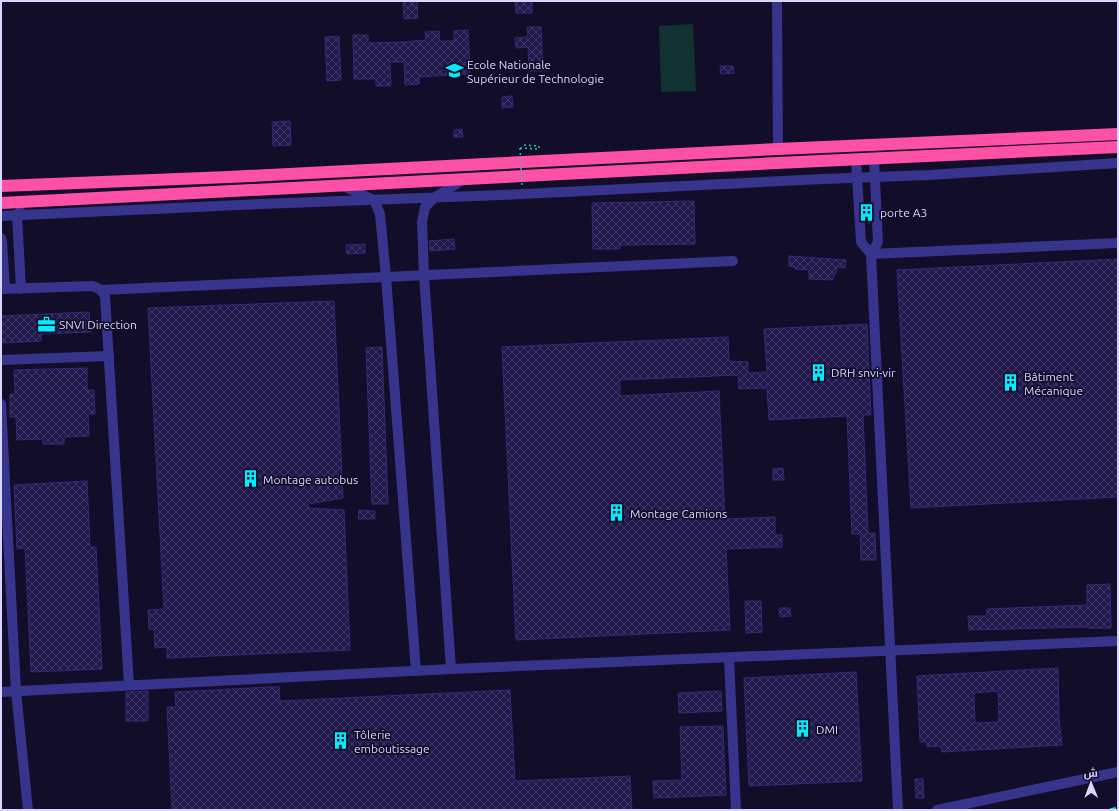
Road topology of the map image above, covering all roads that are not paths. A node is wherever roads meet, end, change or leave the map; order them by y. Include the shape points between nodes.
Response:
1 (777, 1) edge
2 (1118, 134) edge
3 (1118, 147) edge
4 (778, 149) junction
5 (874, 159) junction
6 (856, 160) junction
7 (1118, 163) edge
8 (875, 177) junction
9 (857, 178) junction
10 (465, 179) junction
11 (341, 185) junction
12 (1, 186) edge
13 (434, 198) junction
14 (374, 200) junction
15 (28, 202) junction
16 (1, 203) edge
17 (17, 215) junction
18 (1, 216) edge
19 (1, 238) edge
20 (1118, 243) edge
21 (871, 254) junction
22 (733, 261) dead end
23 (424, 275) junction
24 (386, 277) junction
25 (3, 289) edge
26 (21, 289) junction
27 (101, 290) junction
28 (109, 356) junction
29 (1, 360) edge
30 (1, 404) edge
31 (1118, 641) edge
32 (890, 651) junction
33 (729, 658) junction
34 (451, 669) junction
35 (416, 671) junction
36 (129, 685) junction
37 (16, 691) junction
38 (1, 692) edge
39 (1118, 772) edge
40 (28, 809) edge
41 (736, 810) edge
42 (898, 810) edge
43 (937, 810) edge

1 - 4 street
2 - 4 highway
3 - 5 highway
4 - 12 highway
5 - 6 highway
5 - 8 street
6 - 9 street
6 - 10 highway
7 - 8 street
8 - 9 street
8 - 21 street via 878,242
9 - 13 street
9 - 21 street via 860,242
10 - 11 highway
10 - 13 street
11 - 14 street
11 - 15 highway
13 - 14 street
13 - 23 street via 425,207 422,222
14 - 17 street
14 - 24 street via 380,214
15 - 16 highway
15 - 17 street
17 - 18 street
17 - 26 street
19 - 25 street
20 - 21 street
21 - 32 street
22 - 23 street
23 - 24 street
23 - 34 street
24 - 27 street
24 - 35 street
25 - 26 street
26 - 27 street via 93,286
27 - 28 street via 105,296
28 - 29 street
28 - 36 street
30 - 37 street
31 - 32 street
32 - 33 street
32 - 42 street
33 - 34 street
33 - 41 street
34 - 35 street
35 - 36 street
36 - 37 street
37 - 38 street
37 - 40 street
39 - 43 street

